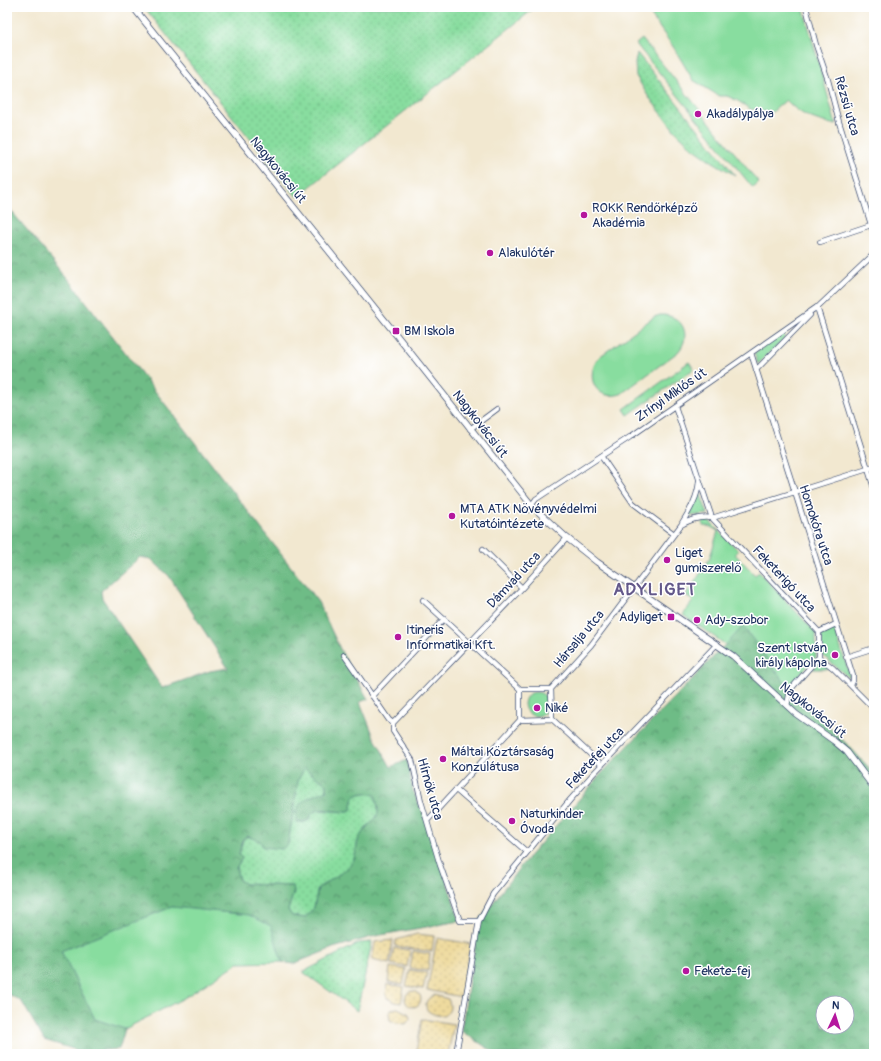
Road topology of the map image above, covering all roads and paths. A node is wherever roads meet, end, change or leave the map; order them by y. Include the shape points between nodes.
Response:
1 (133, 7) edge
2 (806, 7) edge
3 (871, 225) junction
4 (874, 234) edge
5 (820, 242) dead end
6 (874, 254) edge
7 (817, 307) junction
8 (751, 353) junction
9 (756, 370) junction
10 (675, 406) junction
11 (496, 409) dead end
12 (470, 428) junction
13 (601, 456) junction
14 (874, 467) edge
15 (868, 469) junction
16 (699, 478) junction
17 (874, 488) edge
18 (794, 492) junction
19 (529, 508) junction
20 (712, 518) junction
21 (681, 525) junction
22 (674, 534) junction
23 (567, 538) junction
24 (482, 549) dead end
25 (636, 586) junction
26 (522, 588) junction
27 (423, 600) dead end
28 (444, 619) junction
29 (836, 624) junction
30 (819, 632) junction
31 (470, 643) junction
32 (717, 644) junction
33 (874, 648) edge
34 (344, 654) dead end
35 (819, 657) junction
36 (846, 657) junction
37 (851, 686) junction
38 (551, 689) junction
39 (520, 690) junction
40 (372, 696) junction
41 (787, 706) junction
42 (874, 709) edge
43 (552, 719) junction
44 (520, 720) junction
45 (393, 723) junction
46 (602, 765) junction
47 (874, 788) edge
48 (456, 790) junction
49 (427, 821) junction
50 (528, 852) junction
51 (479, 921) junction
52 (456, 1054) edge

1 - 12 street, Nagykovácsi út
2 - 3 street, Rézsű utca
3 - 4 street, Rézsű utca
3 - 5 street
6 - 7 street, Zrínyi Miklós út
7 - 8 street, Zrínyi Miklós út
7 - 9 street, Zrínyi Miklós út
7 - 15 street
8 - 9 street, Homokóra utca
8 - 10 street, Zrínyi Miklós út
9 - 18 street, Homokóra utca
10 - 13 street, Zrínyi Miklós út
10 - 16 street, Feketerigó utca
11 - 12 street
12 - 19 street, Nagykovácsi út
13 - 19 street, Zrínyi Miklós út via 536,499
13 - 22 street via 633,503
14 - 15 street
15 - 17 street
15 - 18 street
16 - 20 street, Feketerigó utca
16 - 21 street, Hársalja utca via 695,501
18 - 20 street
18 - 29 street, Homokóra utca
19 - 23 street, Nagykovácsi út
20 - 21 street via 698,517
20 - 30 street, Feketerigó utca
21 - 22 street, Hársalja utca
22 - 25 street, Hársalja utca
23 - 25 street, Nagykovácsi út via 597,562
23 - 26 street, Dámvad utca
24 - 26 street
25 - 32 street, Nagykovácsi út
25 - 38 street, Hársalja utca via 591,645
26 - 31 street, Dámvad utca
27 - 28 street
28 - 31 street
28 - 40 street
29 - 30 street
29 - 36 street, Homokóra utca
30 - 35 street
31 - 39 street
31 - 45 street, Dámvad utca
32 - 41 street, Nagykovácsi út via 743,664
32 - 46 street, Feketefej utca
33 - 36 street
34 - 40 street, Hírnök utca
35 - 37 street
35 - 41 street via 790,690
36 - 37 street, Homokóra utca via 853,681
37 - 42 street
38 - 39 street
38 - 43 street
39 - 44 street
40 - 45 street, Hírnök utca
41 - 47 street, Nagykovácsi út via 841,747
43 - 44 street
43 - 46 street
44 - 48 street
45 - 49 street, Hírnök utca via 393,730 412,760
46 - 50 street, Feketefej utca
48 - 49 street
48 - 50 street
49 - 51 street, Hírnök utca via 460,921
50 - 51 street, Feketefej utca via 493,894
51 - 52 street, Feketefej utca

